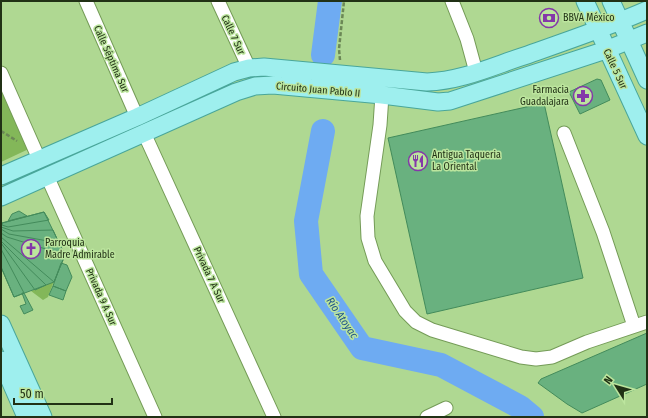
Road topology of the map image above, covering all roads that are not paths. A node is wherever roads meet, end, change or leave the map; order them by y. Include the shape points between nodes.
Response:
1 (86, 1) edge
2 (218, 1) edge
3 (452, 1) edge
4 (584, 1) edge
5 (611, 1) edge
6 (647, 10) edge
7 (620, 22) junction
8 (597, 30) junction
9 (647, 33) edge
10 (629, 41) junction
11 (606, 50) junction
12 (249, 68) junction
13 (476, 72) junction
14 (1, 73) edge
15 (647, 80) edge
16 (382, 95) junction
17 (137, 117) junction
18 (144, 133) junction
19 (564, 133) dead end
20 (647, 136) edge
21 (39, 159) junction
22 (1, 176) edge
23 (47, 176) junction
24 (1, 197) edge
25 (642, 323) edge
26 (1, 324) edge
27 (1, 360) edge
28 (446, 408) dead end
29 (26, 417) edge
30 (43, 417) edge
31 (155, 417) edge
32 (274, 417) edge
33 (426, 417) edge

1 - 17 street, Calle Séptima Sur
2 - 12 street, Calle 7 Sur
3 - 13 street via 467,39
4 - 8 main road, Calle 5 Sur
5 - 7 main road
6 - 7 main road, Circuito Juan Pablo II
7 - 8 main road, Circuito Juan Pablo II
7 - 10 main road
8 - 11 main road, Calle 5 Sur
8 - 13 main road, Circuito Juan Pablo II
9 - 10 main road, Circuito Juan Pablo II
10 - 11 main road, Circuito Juan Pablo II
10 - 15 main road
11 - 16 main road, Circuito Juan Pablo II via 450,101 438,102
11 - 20 main road, Calle 5 Sur
12 - 13 main road, Circuito Juan Pablo II via 264,67 427,82 442,81
12 - 17 main road, Circuito Juan Pablo II via 234,72
14 - 21 street
16 - 18 main road, Circuito Juan Pablo II via 273,85 255,86
16 - 25 street via 367,216 368,238 375,261 405,311 416,322 432,330 521,357 536,359 552,357
17 - 21 main road, Circuito Juan Pablo II
18 - 23 main road, Circuito Juan Pablo II
18 - 32 street, Privada 7 A Sur
19 - 25 street via 602,232
21 - 22 main road, Circuito Juan Pablo II
23 - 24 main road, Circuito Juan Pablo II
23 - 31 street, Privada 9 A Sur
26 - 30 main road
27 - 29 main road
28 - 33 street

